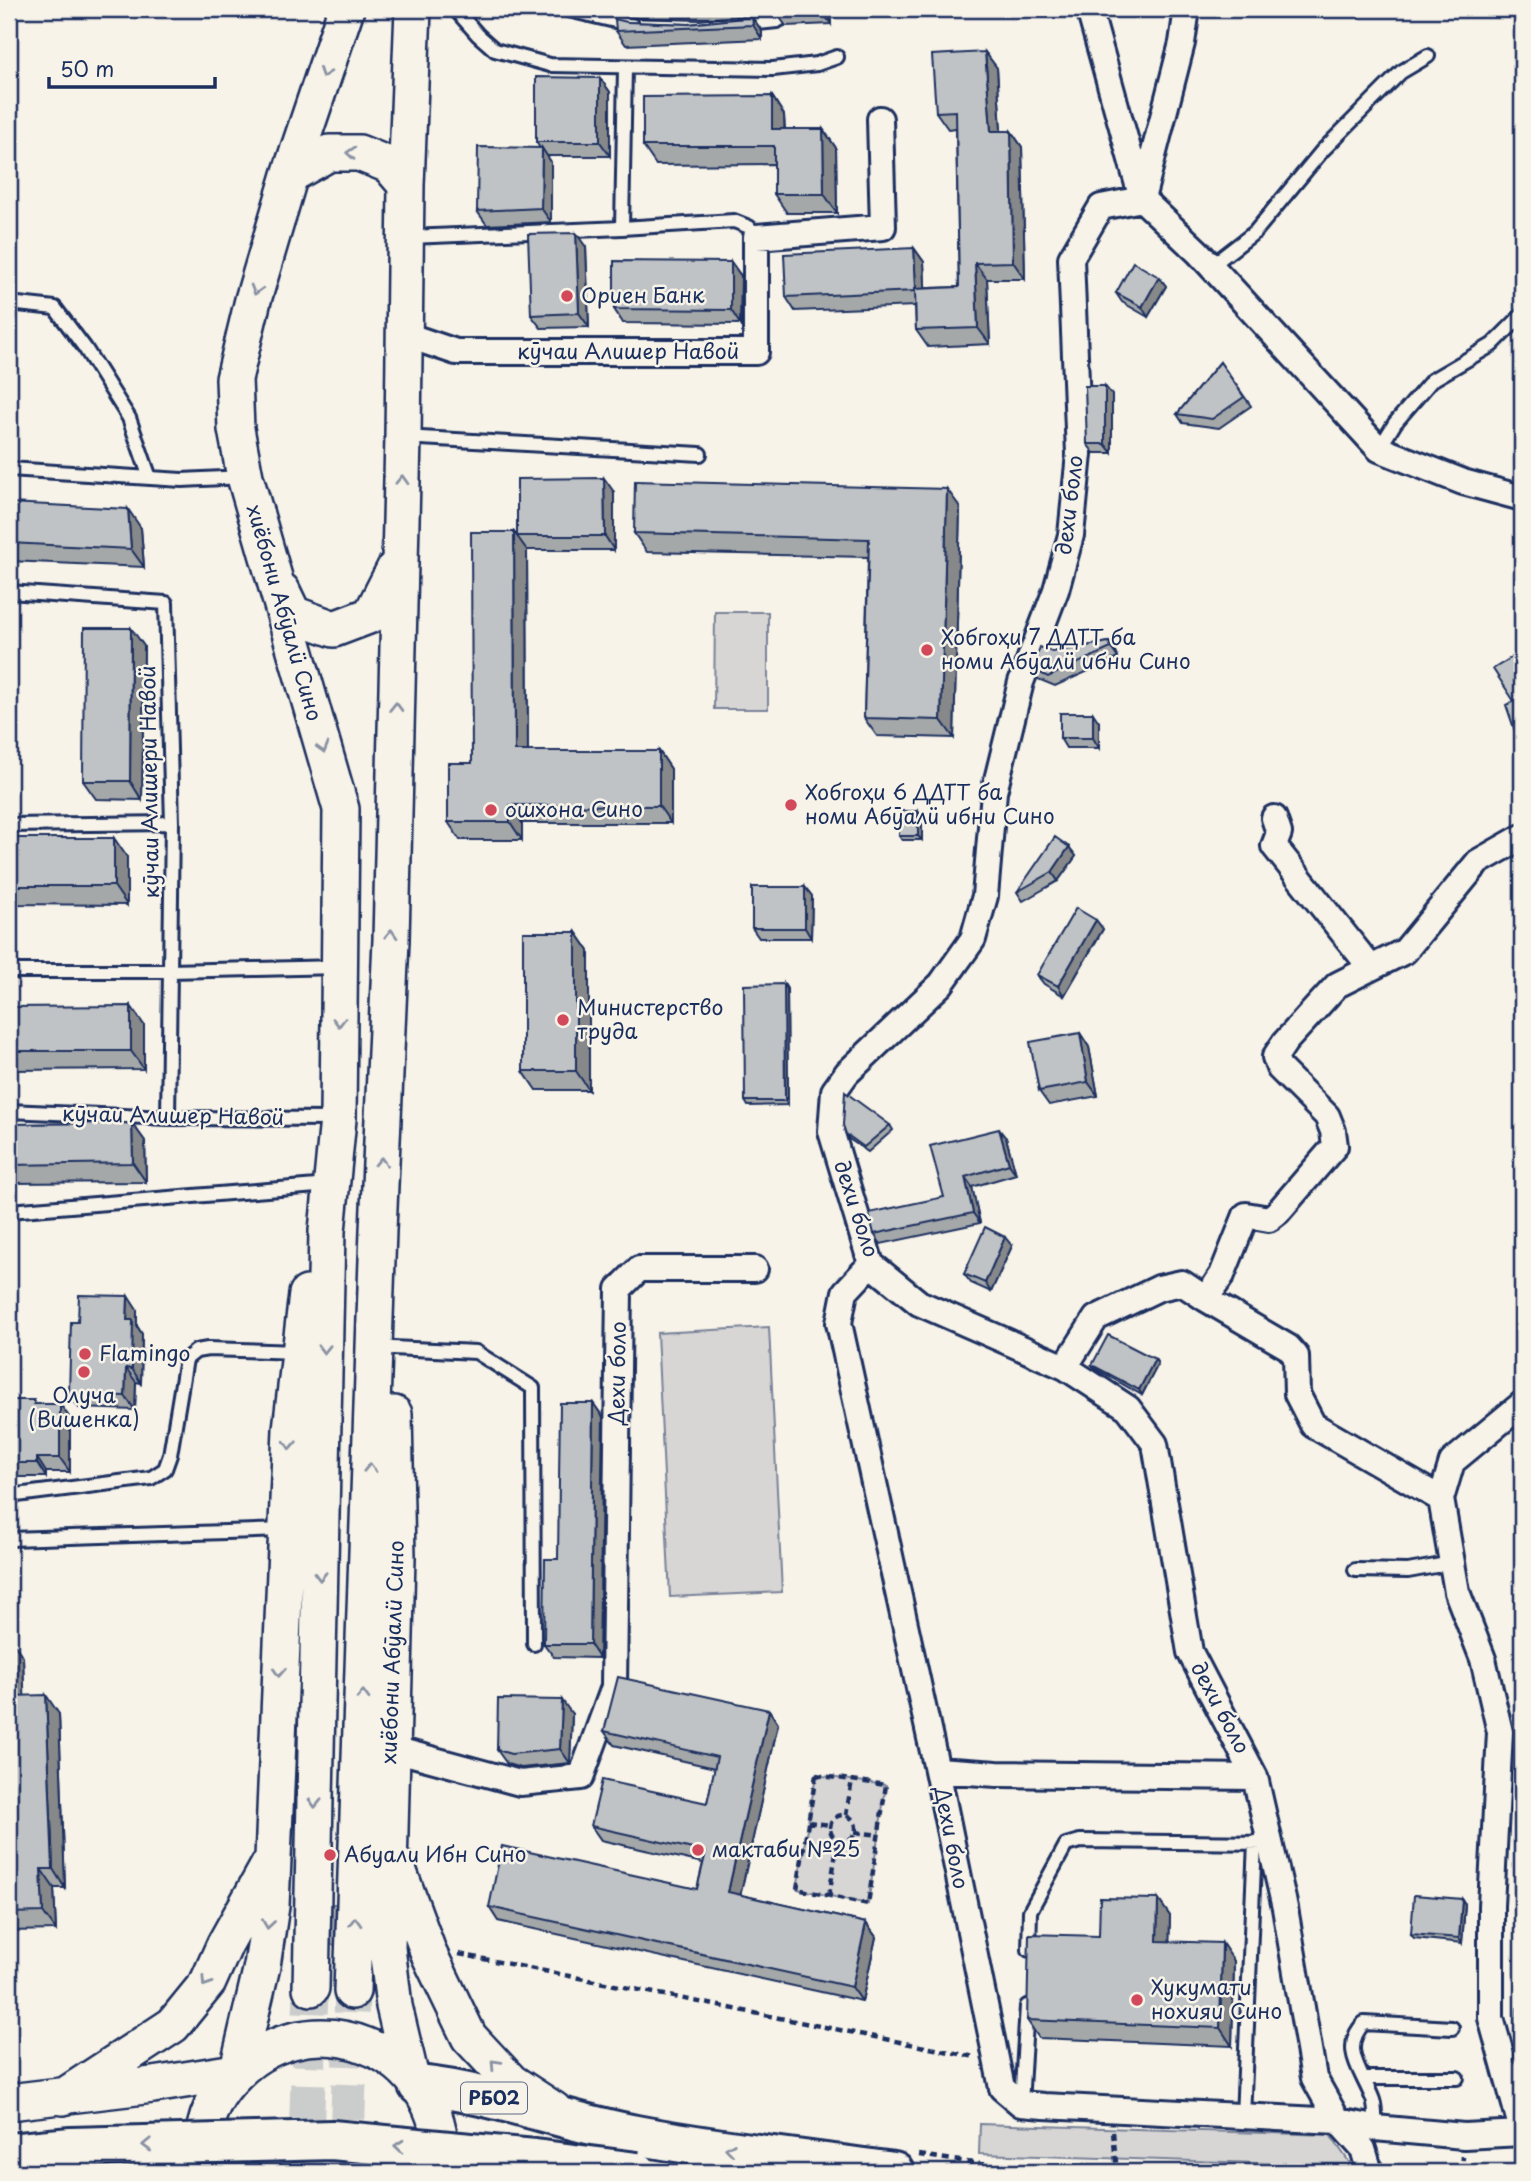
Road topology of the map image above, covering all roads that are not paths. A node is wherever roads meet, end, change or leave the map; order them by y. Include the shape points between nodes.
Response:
1 (346, 9) edge
2 (413, 9) edge
3 (455, 9) edge
4 (564, 9) edge
5 (799, 9) edge
6 (1089, 9) edge
7 (1187, 9) edge
8 (725, 26) edge
9 (649, 27) edge
10 (1428, 56) dead end
11 (837, 57) dead end
12 (625, 68) junction
13 (880, 119) dead end
14 (290, 175) junction
15 (406, 185) junction
16 (1142, 199) junction
17 (622, 228) junction
18 (405, 237) junction
19 (756, 237) junction
20 (1211, 266) junction
21 (9, 303) edge
22 (1522, 315) edge
23 (403, 334) junction
24 (403, 437) junction
25 (1380, 449) junction
26 (700, 454) dead end
27 (9, 469) edge
28 (245, 477) junction
29 (150, 478) junction
30 (1522, 498) edge
31 (399, 559) junction
32 (274, 576) junction
33 (9, 592) edge
34 (1274, 818) dead end
35 (172, 823) junction
36 (9, 825) edge
37 (1522, 837) edge
38 (339, 967) junction
39 (1371, 968) junction
40 (9, 971) edge
41 (170, 971) junction
42 (9, 1111) edge
43 (168, 1118) junction
44 (338, 1119) junction
45 (330, 1185) junction
46 (9, 1211) edge
47 (378, 1230) junction
48 (327, 1231) junction
49 (871, 1264) junction
50 (755, 1269) dead end
51 (1206, 1299) junction
52 (392, 1348) junction
53 (298, 1352) junction
54 (1065, 1367) junction
55 (1522, 1404) edge
56 (9, 1496) edge
57 (1441, 1499) junction
58 (286, 1530) junction
59 (9, 1539) edge
60 (1452, 1563) junction
61 (1354, 1570) dead end
62 (534, 1644) dead end
63 (390, 1748) junction
64 (937, 1770) junction
65 (1255, 1777) junction
66 (1263, 1843) junction
67 (389, 1846) junction
68 (274, 1858) junction
69 (1028, 1966) edge
70 (312, 1988) tunnel mouth
71 (352, 1990) tunnel mouth
72 (1027, 1993) edge
73 (1452, 2028) dead end
74 (237, 2071) junction
75 (1364, 2078) junction
76 (1457, 2078) dead end
77 (414, 2079) junction
78 (63, 2096) junction
79 (9, 2102) edge
80 (1021, 2104) junction
81 (1243, 2117) junction
82 (568, 2120) junction
83 (1338, 2121) junction
84 (1375, 2128) junction
85 (1522, 2131) edge
86 (9, 2153) edge
87 (901, 2163) edge
88 (203, 2172) edge
89 (440, 2172) edge
90 (637, 2172) edge
91 (1370, 2172) edge

1 -> 14 main road, хиёбони Абӯалӣ Сино
2 - 15 main road, хиёбони Абӯалӣ Сино
3 - 12 lane via 495,50 550,65
4 - 9 lane
5 - 8 lane via 778,20
6 - 16 street
7 - 16 street
10 - 20 lane via 1401,72 1322,151 1255,232
11 - 12 lane via 774,69
12 - 17 lane
13 - 19 street via 883,227
15 -> 14 main road via 389,165 359,153 329,153
14 -> 28 main road, хиёбони Абӯалӣ Сино via 234,379 236,429
15 - 18 main road, хиёбони Абӯалӣ Сино
16 - 20 street
16 - 49 street, дехи боло via 1101,207 1071,258 1079,454 1070,535 1056,590 1021,682 994,792 985,896 973,939 941,984 847,1073 834,1091 831,1131
17 - 18 lane
17 - 19 lane via 734,221
18 - 23 main road, хиёбони Абӯалӣ Сино
19 - 23 street, кӯчаи Алишер Навоӣ via 756,352 456,352
20 - 25 street
21 - 29 lane via 55,308 129,418
22 - 25 lane via 1492,345 1432,380 1395,423
23 - 24 main road, хиёбони Абӯалӣ Сино
24 - 26 lane
31 -> 24 main road, хиёбони Абӯалӣ Сино
25 - 30 street via 1463,482
27 - 29 lane
28 - 29 lane
28 - 32 main road, хиёбони Абӯалӣ Сино
31 - 32 main road via 371,615 334,629 293,614
47 -> 31 main road, хиёбони Абӯалӣ Сино via 391,940
32 -> 38 main road, хиёбони Абӯалӣ Сино via 341,809
33 - 35 lane, кӯчаи Алишери Навоӣ via 166,603
34 - 39 street via 1279,833 1274,846
35 - 36 lane
35 - 41 lane, кӯчаи Алишери Навоӣ
37 - 39 street via 1478,862 1405,951
38 - 41 lane
38 -> 44 main road, хиёбони Абӯалӣ Сино
39 - 51 street via 1337,985 1275,1057 1279,1068 1327,1116 1335,1146 1269,1219 1246,1215 1222,1275
40 - 41 lane
41 - 43 lane, кӯчаи Алишери Навоӣ
42 - 43 lane, кӯчаи Алишер Навоӣ
43 - 44 lane, кӯчаи Алишер Навоӣ
44 - 45 main road, хиёбони Абӯалӣ Сино
45 - 46 lane
45 - 48 main road, хиёбони Абӯалӣ Сино
47 - 52 main road, хиёбони Абӯалӣ Сино via 391,1305
71 -> 47 main road, хиёбони Абӯалӣ Сино
48 - 53 main road, хиёбони Абӯалӣ Сино via 309,1279
48 -> 70 main road, хиёбони Абӯалӣ Сино
49 - 54 street, дехи боло via 919,1303
49 - 64 street, Дехи боло via 845,1292 839,1322
50 - 63 street, Дехи боло via 639,1269 619,1289 614,1687 581,1777 520,1783
51 - 54 street via 1182,1283 1159,1288 1096,1318
51 - 57 street via 1288,1346 1296,1356 1297,1394 1312,1425
52 - 62 lane via 476,1352 533,1388
52 - 63 main road, хиёбони Абӯалӣ Сино via 397,1557
53 - 56 lane via 195,1351 186,1359 170,1455 165,1469 152,1478
53 -> 58 main road, хиёбони Абӯалӣ Сино
54 - 65 street, дехи боло via 1128,1408 1155,1444 1190,1651
55 - 57 street via 1452,1462
57 - 60 street
58 - 59 lane
58 -> 68 main road, хиёбони Абӯалӣ Сино
60 - 61 lane via 1408,1571
60 - 85 street via 1457,1592 1483,1659 1500,1732 1491,1906 1491,2018
63 - 67 main road, хиёбони Абӯалӣ Сино
64 - 65 street
64 - 80 street, Дехи боло via 1002,2088
65 - 66 street, дехи боло
66 - 69 lane via 1080,1841 1066,1845 1030,1911
66 - 81 lane
66 - 83 street, дехи боло via 1285,1908 1314,2078
67 - 77 main road, хиёбони Абӯалӣ Сино via 387,1959
82 -> 67 main road via 511,2082 469,2037 429,1954
68 -> 74 main road, хиёбони Абӯалӣ Сино via 262,1966
68 -> 78 main road via 208,1982 173,2025
72 - 80 lane
73 - 75 lane via 1364,2023 1354,2034 1351,2050
74 - 77 main road via 264,2050 294,2039 325,2036 356,2041 385,2054
74 - 78 main road
74 - 88 main road via 216,2097 205,2126
75 - 76 lane
75 - 84 lane via 1375,2104
77 - 82 highway, РБ02
77 - 89 main road via 435,2116 442,2150
78 - 79 main road
80 - 81 street
81 - 83 street
87 -> 82 highway, РБ02 via 638,2135
83 - 84 street
83 - 91 street, дехи боло via 1363,2149
84 - 85 street via 1464,2136
90 -> 86 highway, bridge via 332,2140 71,2147

